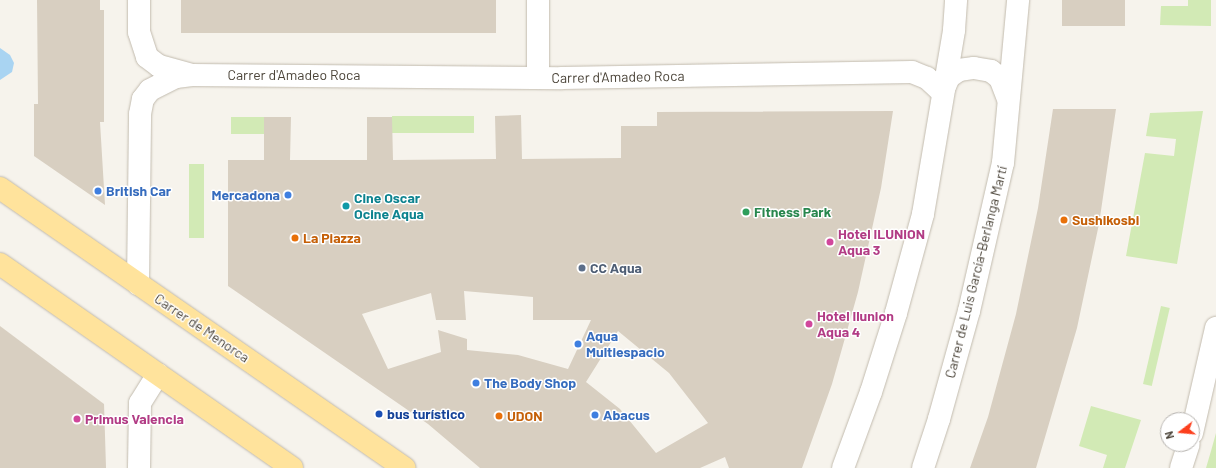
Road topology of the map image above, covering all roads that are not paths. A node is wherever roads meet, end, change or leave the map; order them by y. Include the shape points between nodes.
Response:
1 (139, 0) edge
2 (538, 0) edge
3 (956, 0) edge
4 (1018, 0) edge
5 (192, 75) junction
6 (538, 77) junction
7 (942, 92) junction
8 (1008, 99) junction
9 (0, 188) edge
10 (0, 264) edge
11 (138, 284) junction
12 (1216, 328) edge
13 (158, 374) junction
14 (1197, 412) edge
15 (1186, 452) edge
16 (139, 468) edge
17 (292, 468) edge
18 (404, 468) edge
19 (843, 468) edge
20 (923, 468) edge
21 (1181, 468) edge

1 - 5 street via 139,32 146,57 159,66
2 - 6 street
3 - 7 street via 954,30
4 - 8 street, Carrer de Luis García-Berlanga Martí
5 - 6 street, Carrer d'Amadeo Roca
5 - 11 street via 160,84 143,99 140,114
6 - 7 street, Carrer d'Amadeo Roca via 912,72 927,78
7 - 8 street via 949,77 954,73 974,68 991,71 1000,78
7 - 19 street via 941,112 923,214 894,320
8 - 20 street, Carrer de Luis García-Berlanga Martí via 1003,163 990,224 969,312
9 - 11 main road, Carrer de Menorca
10 - 13 main road
11 - 18 main road, Carrer de Menorca
12 - 14 street
13 - 16 street via 140,403
13 - 17 main road
15 - 21 street

